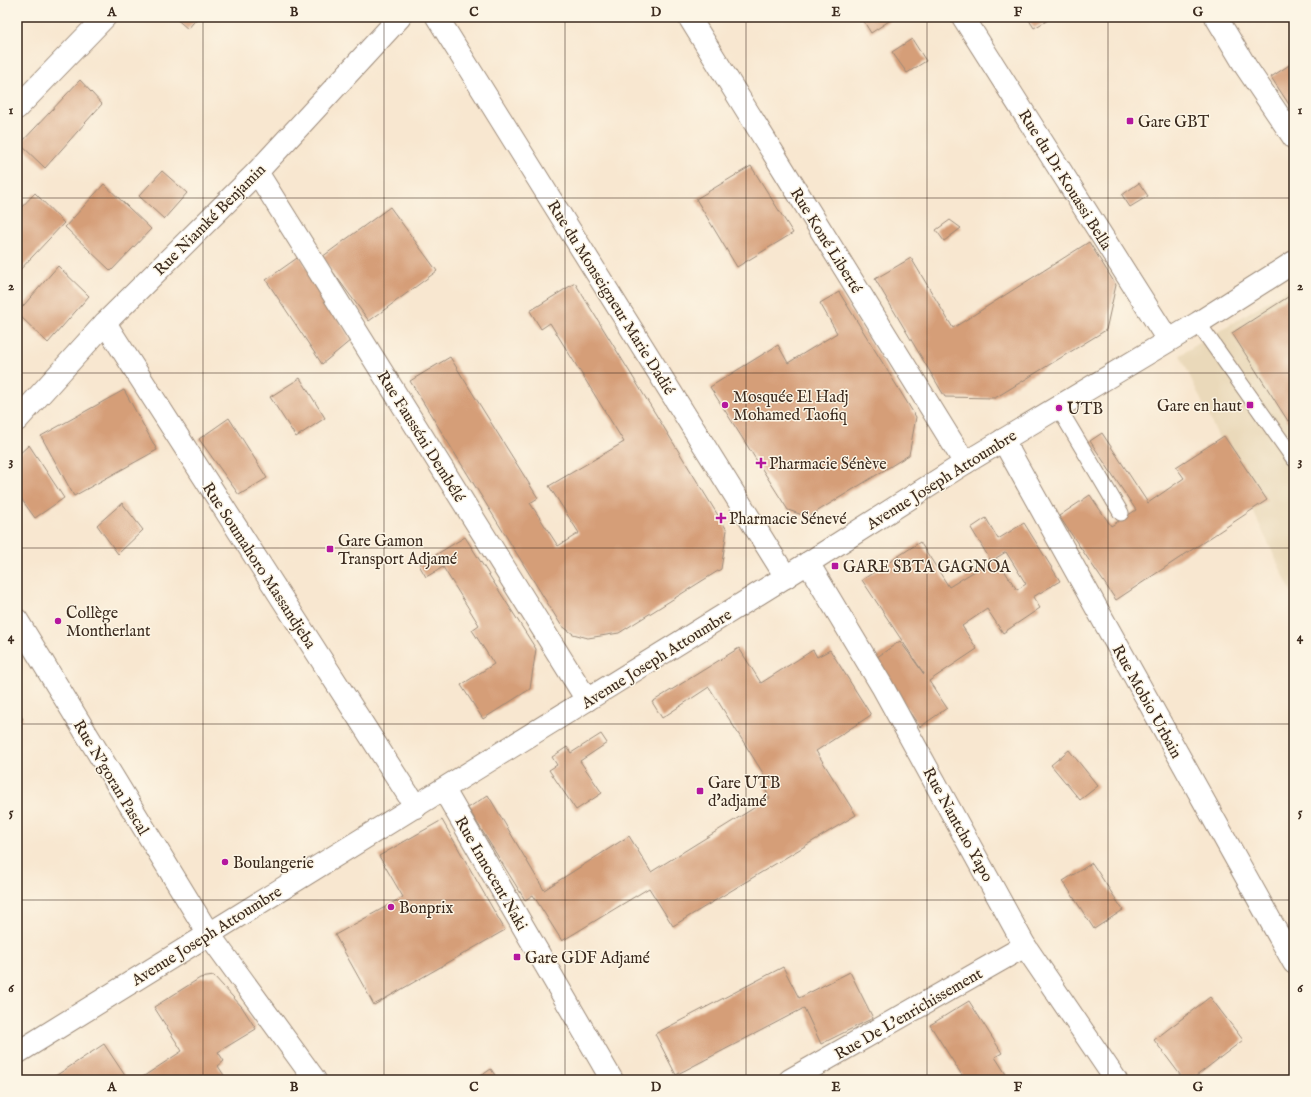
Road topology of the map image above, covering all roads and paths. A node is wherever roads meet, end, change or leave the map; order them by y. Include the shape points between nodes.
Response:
1 (105, 17) edge
2 (400, 17) edge
3 (437, 17) edge
4 (690, 17) edge
5 (963, 17) edge
6 (1216, 17) edge
7 (17, 108) edge
8 (1294, 138) edge
9 (257, 172) junction
10 (1294, 262) edge
11 (105, 323) junction
12 (1198, 323) junction
13 (1168, 340) junction
14 (1058, 407) junction
15 (17, 420) edge
16 (1003, 440) junction
17 (1294, 459) edge
18 (965, 463) junction
19 (1121, 513) dead end
20 (808, 563) junction
21 (786, 577) junction
22 (17, 620) edge
23 (587, 700) junction
24 (444, 790) junction
25 (416, 807) junction
26 (208, 933) junction
27 (1026, 946) junction
28 (1294, 963) edge
29 (17, 1053) edge
30 (314, 1080) edge
31 (612, 1080) edge
32 (790, 1080) edge
33 (1116, 1080) edge

1 - 7 street
2 - 9 street, Rue Niamké Benjamin
3 - 21 street, Rue du Monseigneur Marie Dadié
4 - 18 street, Rue Koné Liberté
5 - 13 street, Rue du Dr Kouassi Bella
6 - 8 street
9 - 11 street, Rue Niamké Benjamin
9 - 23 street, Rue Fausséni Dembélé
10 - 12 street, Avenue Joseph Attoumbre
11 - 15 street, Rue Niamké Benjamin
11 - 25 street, Rue Soumahoro Massandjeba
12 - 13 street, Avenue Joseph Attoumbre
12 - 17 lane
13 - 14 street, Avenue Joseph Attoumbre
14 - 16 street, Avenue Joseph Attoumbre
14 - 19 lane
16 - 18 street, Avenue Joseph Attoumbre
16 - 28 street, Rue Mobio Urbain
18 - 20 street, Avenue Joseph Attoumbre
20 - 21 street, Avenue Joseph Attoumbre
20 - 27 street, Rue Nantcho Yapo via 882,686
21 - 23 street, Avenue Joseph Attoumbre
22 - 26 street, Rue N'goran Pascal
23 - 24 street, Avenue Joseph Attoumbre
24 - 25 street, Avenue Joseph Attoumbre
24 - 31 street, Rue Innocent Naki
25 - 26 street, Avenue Joseph Attoumbre
26 - 29 street, Avenue Joseph Attoumbre
26 - 30 street, Rue N'goran Pascal
27 - 32 street, Rue De L'enrichissement
27 - 33 street, Rue Nantcho Yapo

